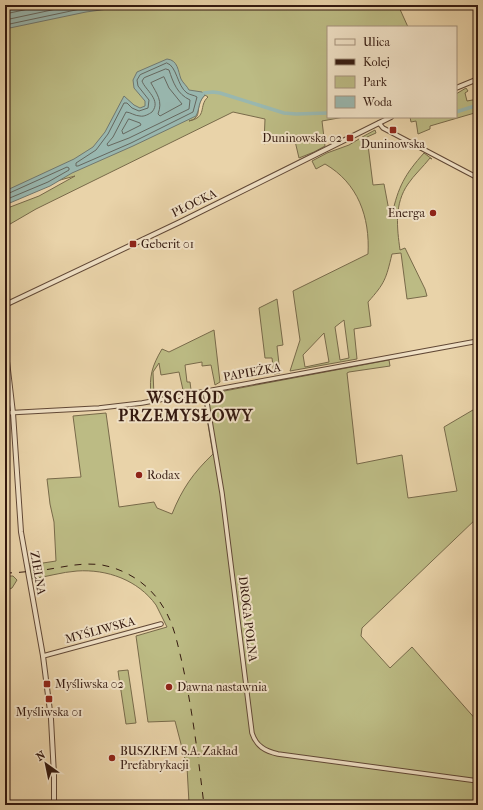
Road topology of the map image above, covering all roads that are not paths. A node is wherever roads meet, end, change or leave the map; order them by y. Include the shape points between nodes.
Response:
1 (478, 79) edge
2 (457, 88) edge
3 (389, 118) edge
4 (378, 123) junction
5 (478, 178) edge
6 (5, 305) edge
7 (478, 341) edge
8 (5, 344) edge
9 (205, 391) junction
10 (13, 413) junction
11 (5, 414) edge
12 (161, 624) dead end
13 (43, 656) junction
14 (478, 780) edge
15 (54, 805) edge

1 - 2 street
3 - 4 street, PŁOCKA
4 - 5 street
4 - 6 street, PŁOCKA via 180,222
7 - 9 street, PAPIEŻKA
8 - 10 street, ZIELNA
9 - 10 street, PAPIEŻKA via 107,408
9 - 14 street, DROGA POLNA via 223,501 252,733 256,743 265,750 278,754
10 - 11 street, PAPIEŻKA
10 - 13 street, ZIELNA via 22,537
12 - 13 street, MYŚLIWSKA
13 - 15 street, ZIELNA via 52,730

